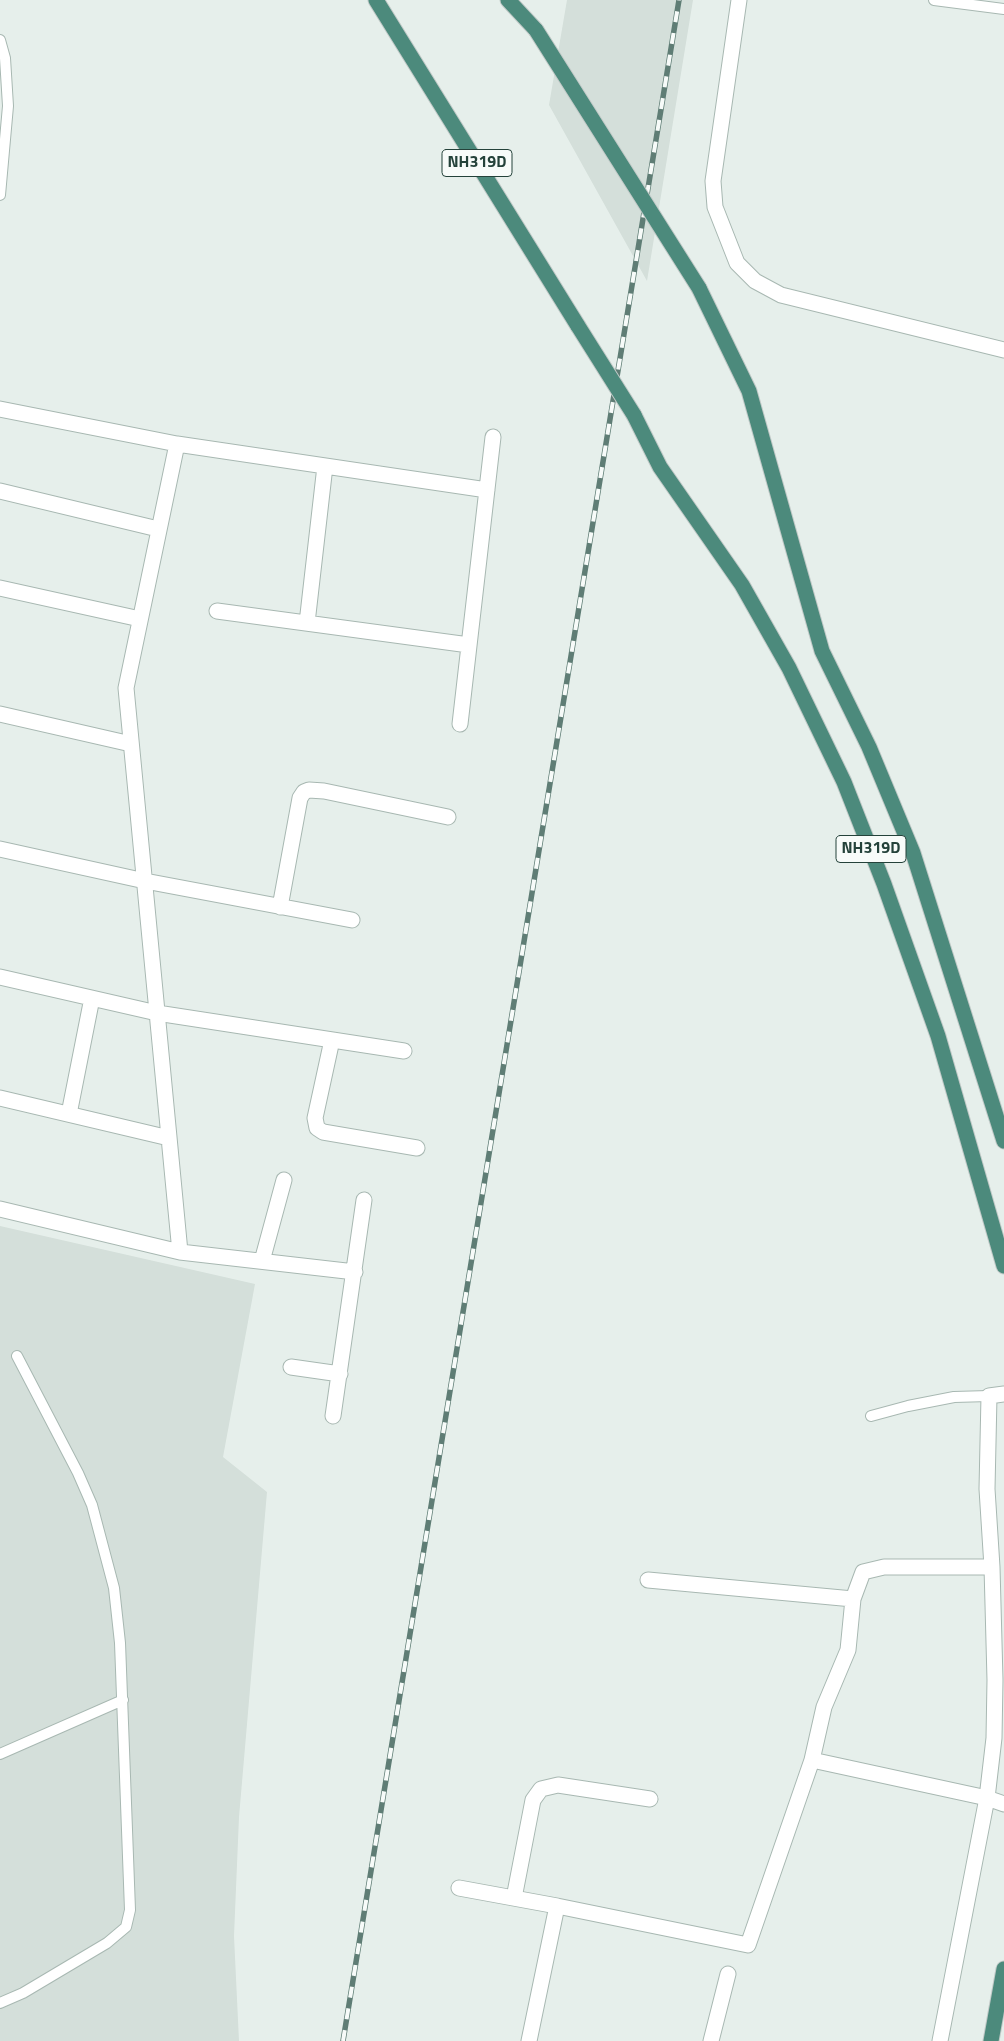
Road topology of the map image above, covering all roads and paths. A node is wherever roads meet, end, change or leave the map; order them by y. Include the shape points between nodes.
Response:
1 (376, 0) edge
2 (508, 0) edge
3 (739, 0) edge
4 (934, 0) edge
5 (1004, 9) edge
6 (0, 40) edge
7 (0, 195) edge
8 (1004, 350) edge
9 (0, 409) edge
10 (493, 437) dead end
11 (177, 444) junction
12 (325, 466) junction
13 (487, 490) junction
14 (0, 491) edge
15 (158, 529) junction
16 (0, 588) edge
17 (217, 611) dead end
18 (140, 618) junction
19 (307, 623) junction
20 (469, 645) junction
21 (0, 714) edge
22 (460, 724) dead end
23 (131, 744) junction
24 (448, 817) dead end
25 (0, 849) edge
26 (144, 881) junction
27 (280, 907) junction
28 (352, 920) dead end
29 (0, 977) edge
30 (92, 998) junction
31 (157, 1013) junction
32 (332, 1040) junction
33 (404, 1051) dead end
34 (0, 1098) edge
35 (69, 1114) junction
36 (169, 1138) junction
37 (1004, 1141) edge
38 (417, 1148) dead end
39 (284, 1180) dead end
40 (364, 1200) dead end
41 (0, 1209) edge
42 (180, 1252) junction
43 (262, 1261) junction
44 (1004, 1266) edge
45 (355, 1272) junction
46 (17, 1356) dead end
47 (291, 1367) dead end
48 (340, 1374) junction
49 (1004, 1394) edge
50 (989, 1396) junction
51 (333, 1416) dead end
52 (870, 1416) dead end
53 (992, 1567) junction
54 (648, 1580) dead end
55 (853, 1598) junction
56 (123, 1700) junction
57 (0, 1754) edge
58 (812, 1760) junction
59 (987, 1798) junction
60 (650, 1799) dead end
61 (1004, 1804) edge
62 (459, 1888) dead end
63 (514, 1898) junction
64 (557, 1906) junction
65 (1004, 1969) edge
66 (728, 1974) dead end
67 (0, 2003) edge
68 (529, 2041) edge
69 (711, 2041) edge
70 (940, 2041) edge
71 (991, 2041) edge

1 - 44 highway, NH319D, bridge via 634,415 660,466 742,585 789,668 844,782 884,884 938,1036
2 - 37 highway, NH319D, bridge via 536,30 699,288 749,391 822,651 869,747 913,853
3 - 8 street via 713,181 715,207 737,263 755,281 780,295
4 - 5 lane
6 - 7 lane via 5,58 8,106
9 - 11 street
10 - 13 street
11 - 12 street
11 - 15 street
12 - 13 street
12 - 19 street
13 - 20 street
14 - 15 street
15 - 18 street
16 - 18 street
17 - 19 street
18 - 23 street via 126,688
19 - 20 street
20 - 22 street
21 - 23 street
23 - 26 street
24 - 27 street via 324,790 309,790 300,798
25 - 26 street
26 - 27 street
26 - 31 street
27 - 28 street
29 - 30 street
30 - 31 street
30 - 35 street
31 - 32 street
31 - 36 street
32 - 33 street
32 - 38 street via 315,1118 317,1128 323,1132
34 - 35 street
35 - 36 street
36 - 42 street
39 - 43 street
40 - 45 street
41 - 42 street
42 - 43 street
43 - 45 street
45 - 48 street
46 - 56 lane via 92,1505 114,1588
47 - 48 street
48 - 51 street
49 - 50 street
50 - 52 lane via 954,1397
50 - 53 street via 986,1489
53 - 55 street via 872,1568 863,1572
53 - 59 street via 994,1738
54 - 55 street
55 - 58 street via 848,1650 824,1708
56 - 57 lane
56 - 67 lane via 129,1920 107,1943 23,1993
58 - 59 street
58 - 64 street via 748,1945
59 - 61 street
59 - 70 street
60 - 63 street via 558,1786 541,1789 533,1800
62 - 63 street
63 - 64 street
64 - 68 street
65 - 71 highway
66 - 69 street

